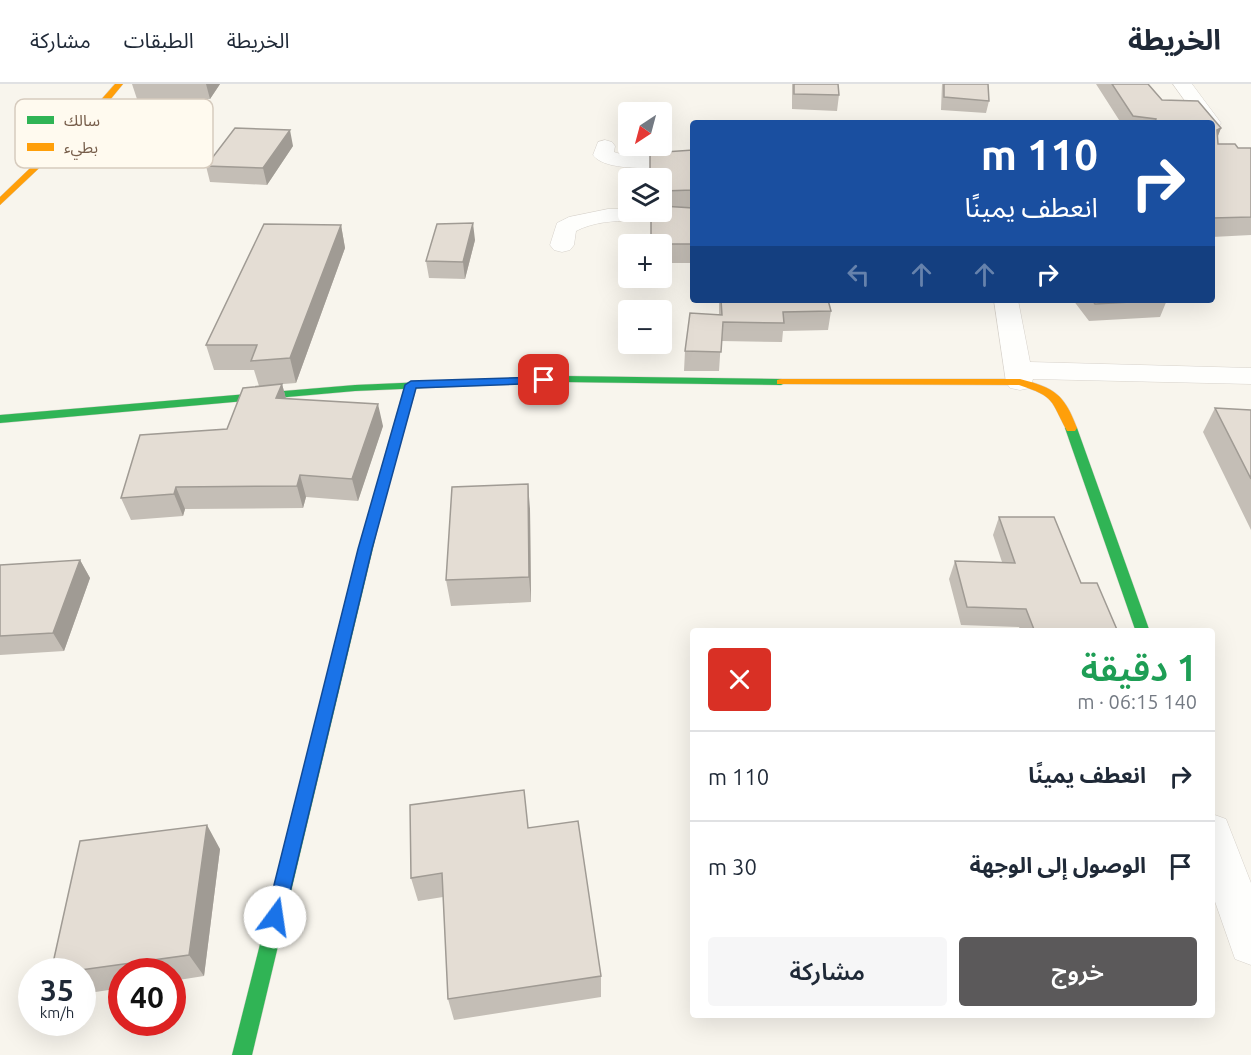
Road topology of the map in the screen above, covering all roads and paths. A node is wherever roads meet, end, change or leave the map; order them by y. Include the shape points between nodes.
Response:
1 (119, 84) edge
2 (1182, 84) edge
3 (106, 99) edge
4 (1208, 120) edge
5 (605, 146) dead end
6 (690, 160) edge
7 (36, 168) edge
8 (0, 202) edge
9 (690, 217) edge
10 (562, 245) dead end
11 (1007, 303) edge
12 (1019, 376) junction
13 (1251, 376) edge
14 (411, 385) junction
15 (0, 419) edge
16 (1142, 628) edge
17 (1215, 841) edge
18 (1251, 944) edge
19 (242, 1055) edge

1 - 3 street
2 - 4 street
5 - 6 street via 603,155 623,161
7 - 8 street
9 - 10 street via 580,219 565,228
11 - 12 street
12 - 13 street
12 - 14 street via 886,384 575,379
12 - 16 street via 1050,391 1064,408
14 - 15 street
14 - 19 street via 365,549
17 - 18 street

